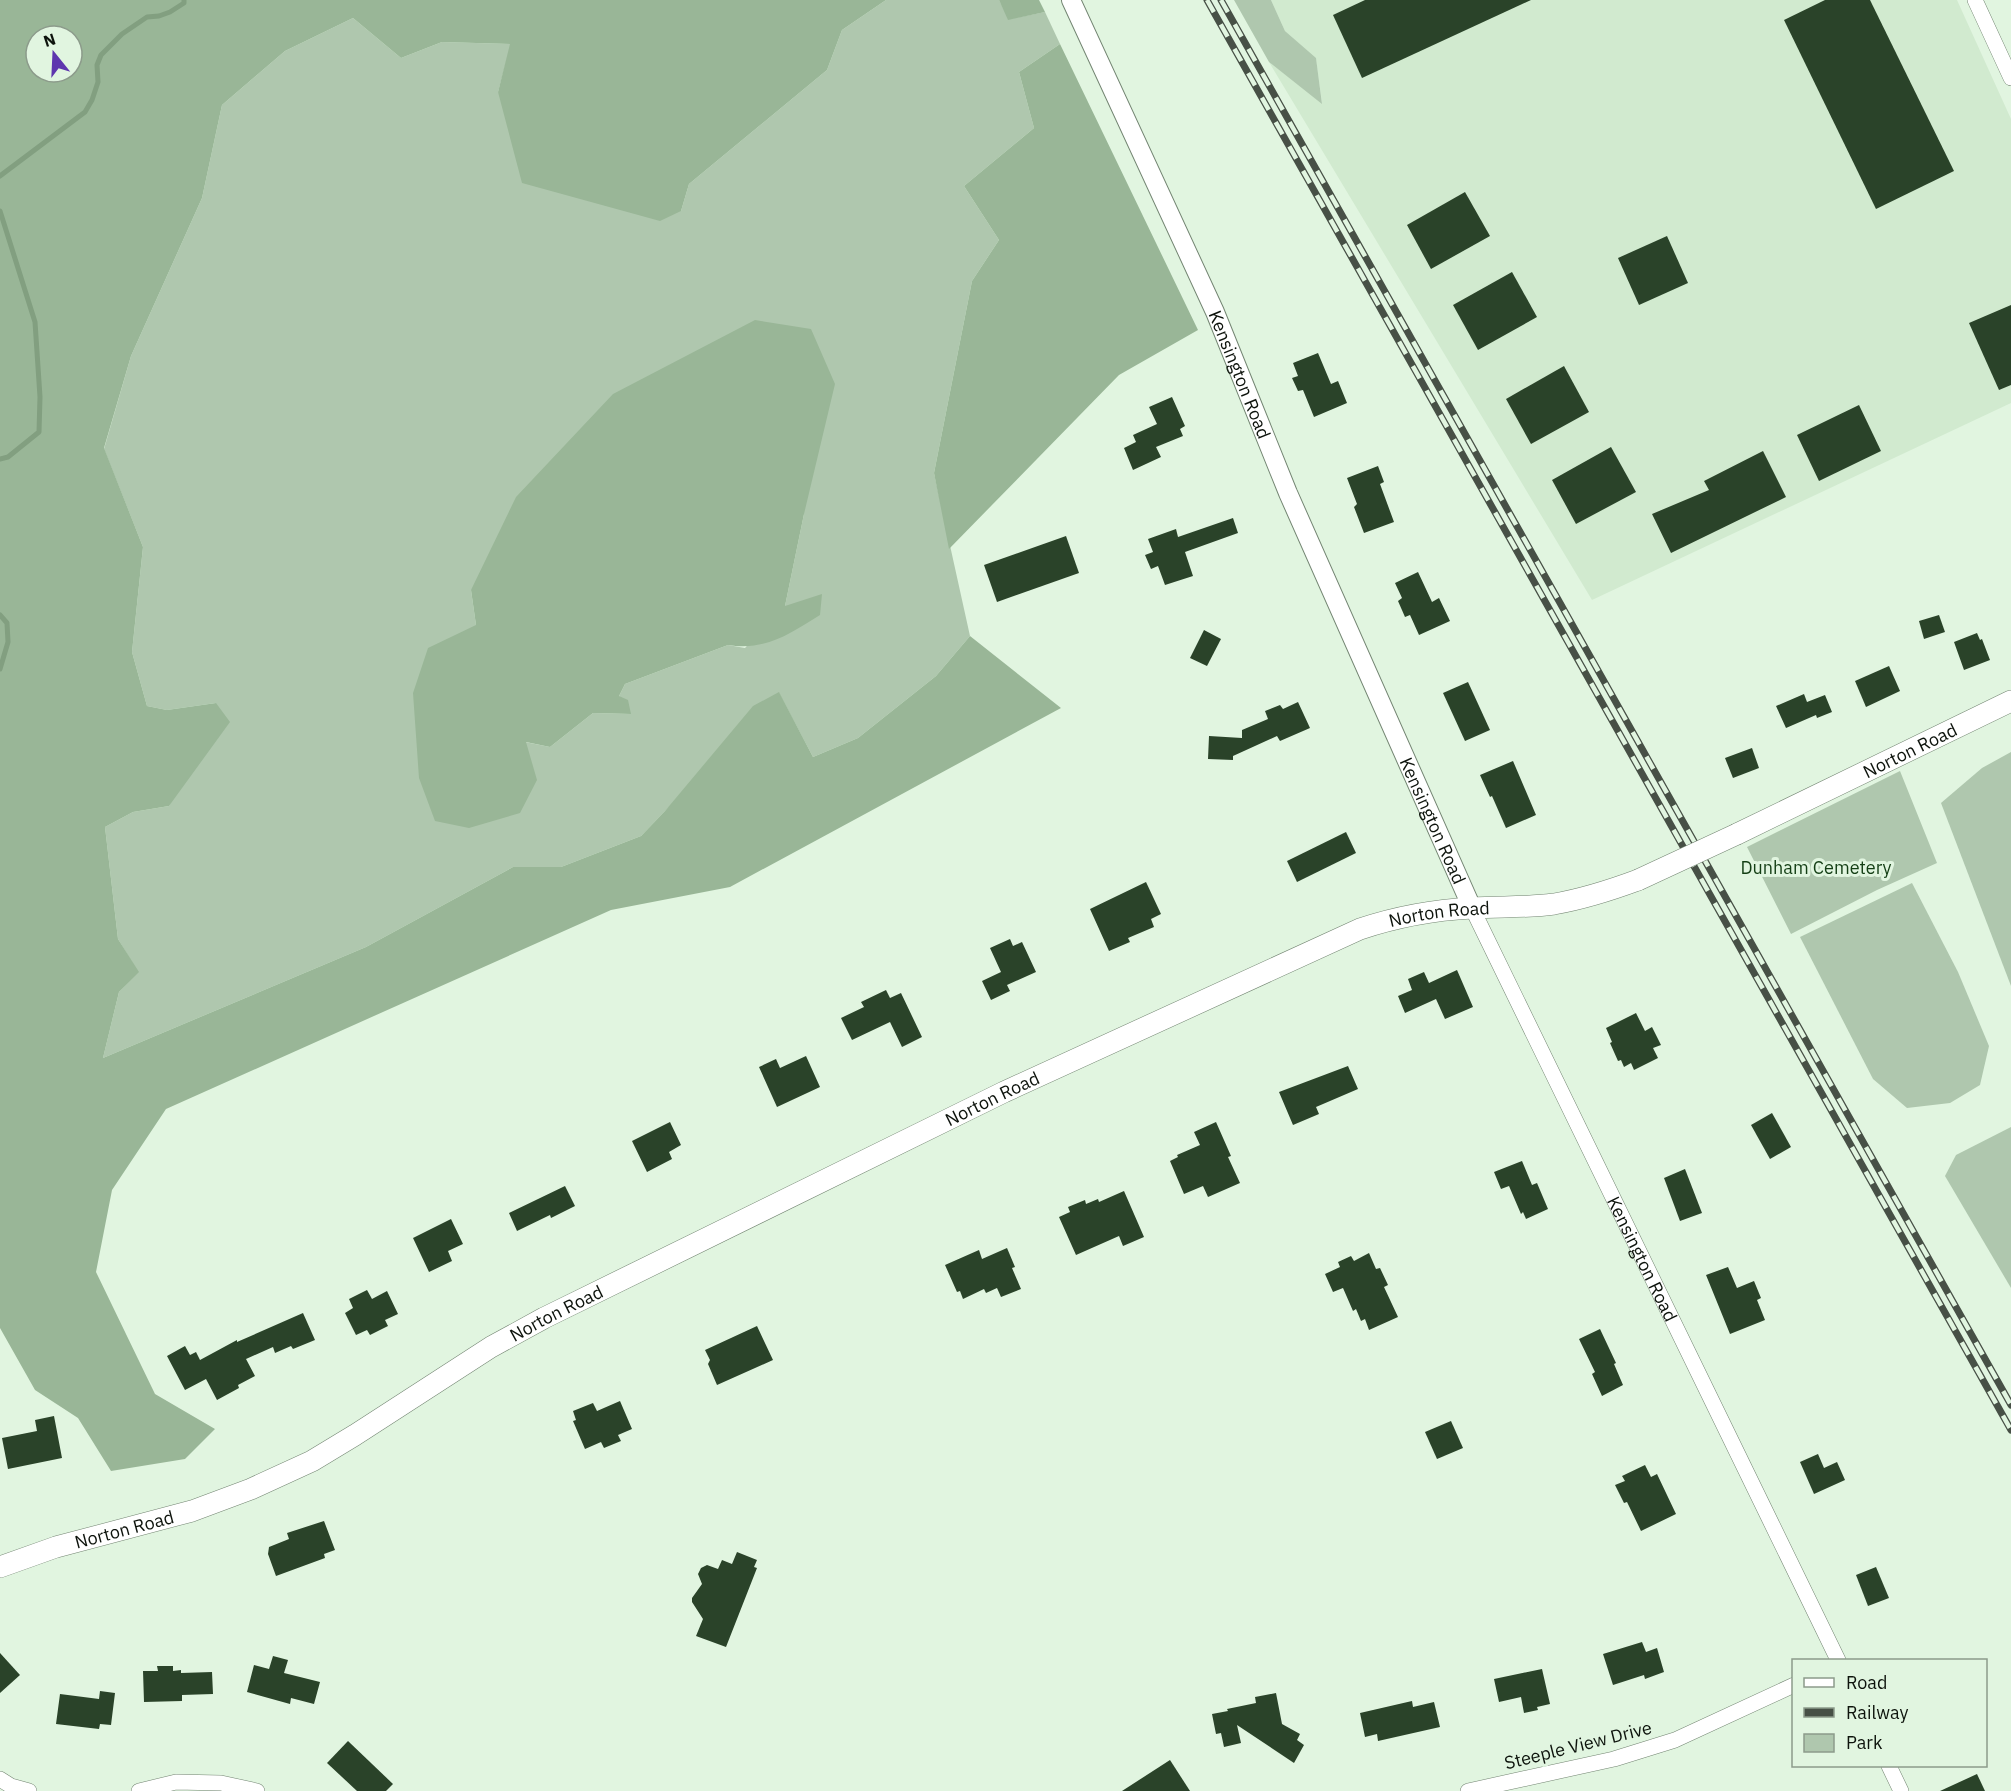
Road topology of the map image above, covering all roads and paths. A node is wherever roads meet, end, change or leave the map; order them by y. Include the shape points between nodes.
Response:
1 (1071, 0) edge
2 (1975, 0) edge
3 (2011, 78) edge
4 (2011, 701) edge
5 (1472, 908) junction
6 (0, 1567) edge
7 (1838, 1659) edge
8 (1792, 1685) edge
9 (1889, 1767) edge
10 (0, 1779) edge
11 (29, 1791) edge
12 (139, 1791) edge
13 (257, 1791) edge
14 (1468, 1791) edge
15 (1901, 1791) edge

1 - 5 street, Kensington Road via 1215,312 1293,504
2 - 3 street
4 - 5 main road, Norton Road, bridge via 1638,880 1569,901
5 - 6 main road, Norton Road via 1397,917 1360,929 1004,1092 500,1342 312,1461 251,1490
5 - 7 street, Kensington Road
8 - 14 street, Steeple View Drive via 1676,1740 1614,1759
9 - 15 street
10 - 11 street
12 - 13 street via 176,1782 221,1783

